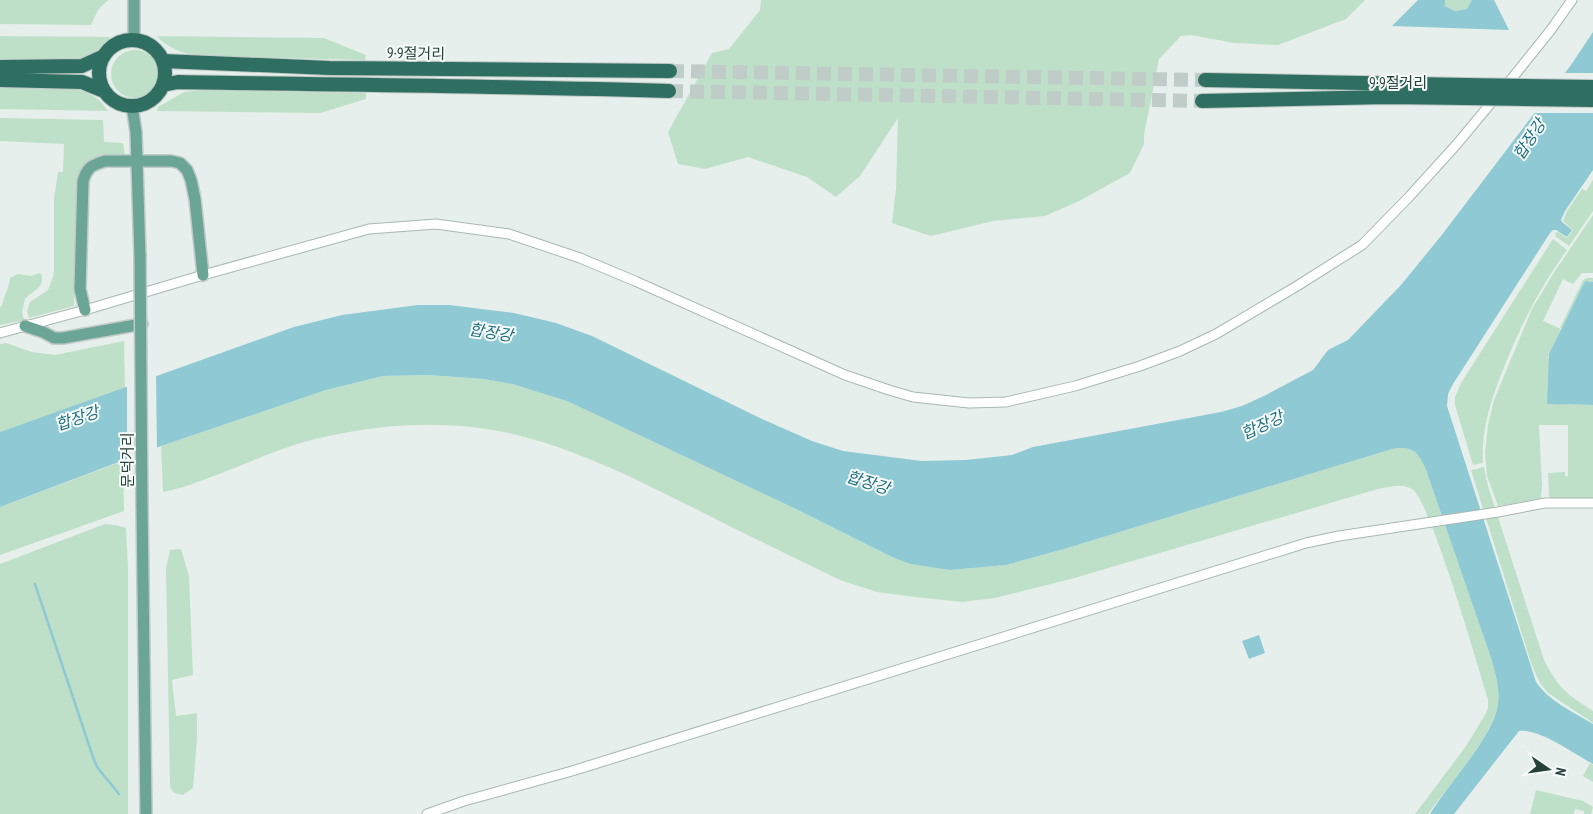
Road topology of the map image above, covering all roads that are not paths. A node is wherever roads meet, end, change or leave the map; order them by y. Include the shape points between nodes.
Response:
1 (134, 0) edge
2 (1572, 0) edge
3 (134, 40) junction
4 (104, 56) junction
5 (163, 61) junction
6 (0, 66) edge
7 (670, 71) tunnel mouth
8 (0, 80) edge
9 (1204, 80) tunnel mouth
10 (163, 85) junction
11 (1593, 86) edge
12 (669, 91) tunnel mouth
13 (104, 92) junction
14 (1466, 92) junction
15 (1593, 100) edge
16 (1202, 101) tunnel mouth
17 (132, 106) junction
18 (137, 160) junction
19 (203, 275) junction
20 (85, 310) junction
21 (142, 324) junction
22 (25, 326) junction
23 (0, 333) edge
24 (1593, 503) edge
25 (146, 814) edge
26 (427, 814) edge

1 - 3 main road
2 - 19 street via 1457,144 1362,244 1246,317 1180,351 1075,386 1006,402 969,402 889,390 845,375 607,269 509,234 436,224 369,229
3 - 4 highway via 117,44
3 - 5 highway via 152,47
4 - 6 highway via 82,66
4 - 13 highway via 99,74
5 - 7 highway, 9·9절거리 via 329,68
5 - 10 highway
8 - 13 highway via 82,82
9 - 14 highway, 9·9절거리
10 - 12 highway via 178,82 520,86
10 - 17 highway via 151,101
11 - 14 highway, 9·9절거리, bridge
13 - 17 highway via 121,105
14 - 15 highway, 9·9절거리, bridge
14 - 16 highway, 9·9절거리
17 - 18 main road, 문덕거리
18 - 19 main road via 172,160 187,170 194,199
18 - 20 main road via 105,161 86,171 80,289
18 - 21 main road, 문덕거리, bridge
19 - 20 street
20 - 22 street
21 - 22 main road via 63,338 54,338
21 - 25 main road, 문덕거리, bridge
22 - 23 street
24 - 26 street via 1545,503 1306,543 582,769

